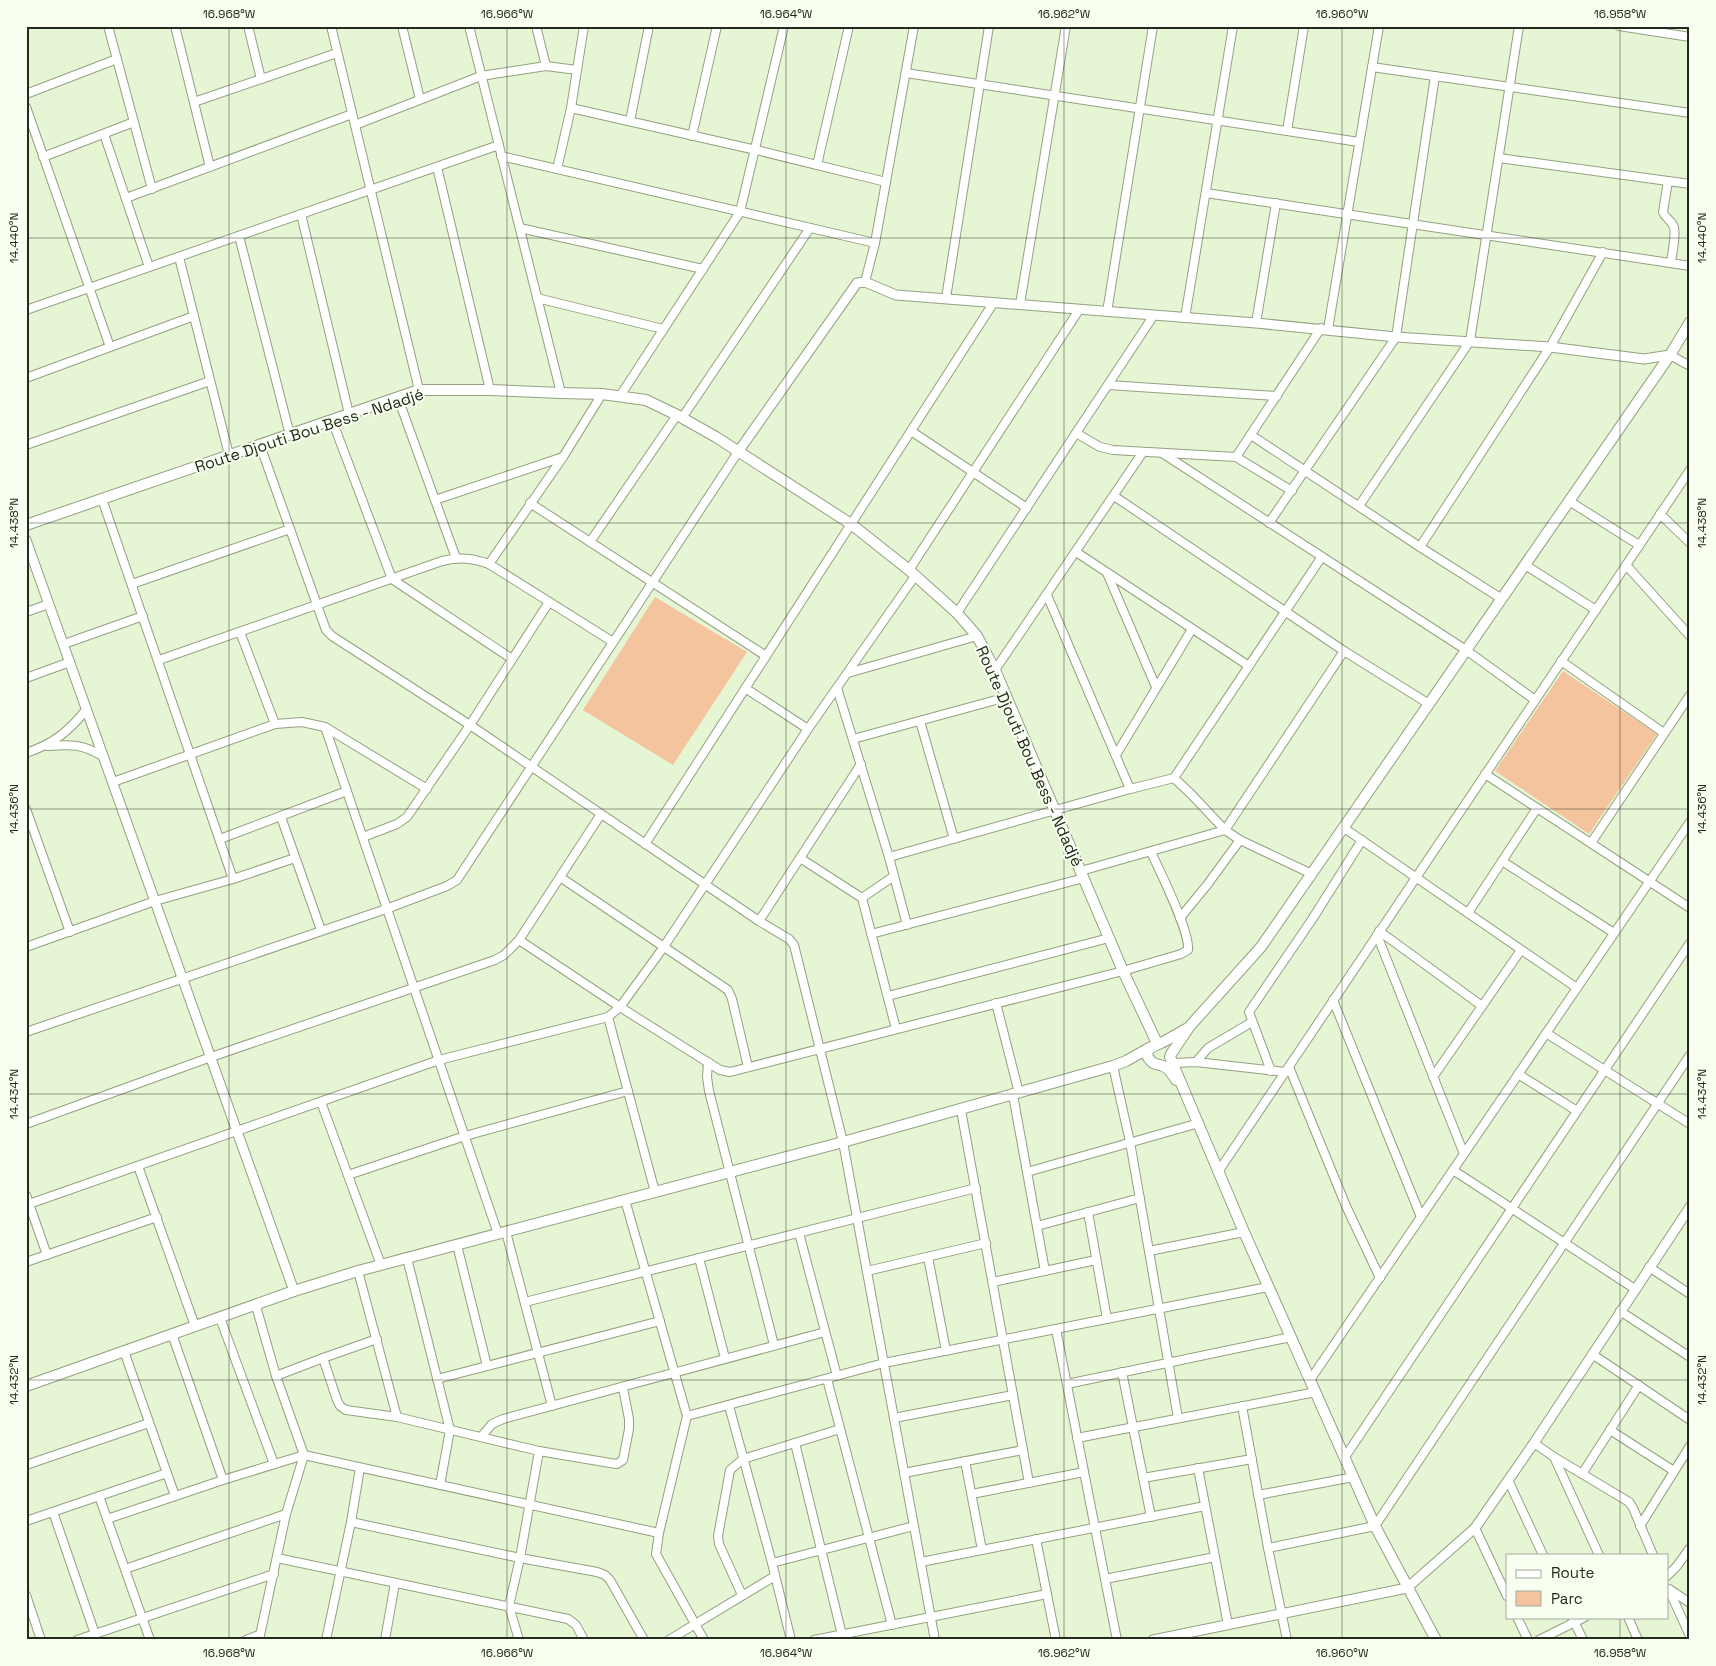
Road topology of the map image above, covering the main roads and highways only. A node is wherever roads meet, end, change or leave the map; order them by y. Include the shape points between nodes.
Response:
1 (1690, 322) edge
2 (26, 525) edge
3 (1190, 1026) junction
4 (1156, 1045) junction
5 (1171, 1058) junction
6 (1126, 1061) junction
7 (1151, 1061) junction
8 (1162, 1065) junction
9 (1183, 1089) junction
10 (26, 1386) edge
11 (1436, 1640) edge

1 - 3 main road via 1262,947
2 - 4 main road, Route Djouti Bou Bess - Ndadjé via 419,390 602,394 646,400 680,416 851,524 912,573 957,613 977,636 1007,697
3 - 4 main road
3 - 5 main road
4 - 5 main road via 1168,1047
4 - 6 main road
4 - 7 main road via 1148,1054
5 - 8 main road
5 - 9 main road
6 - 7 main road
6 - 10 main road via 961,1110 358,1271
7 - 8 main road
8 - 9 main road
9 - 11 main road via 1375,1526

